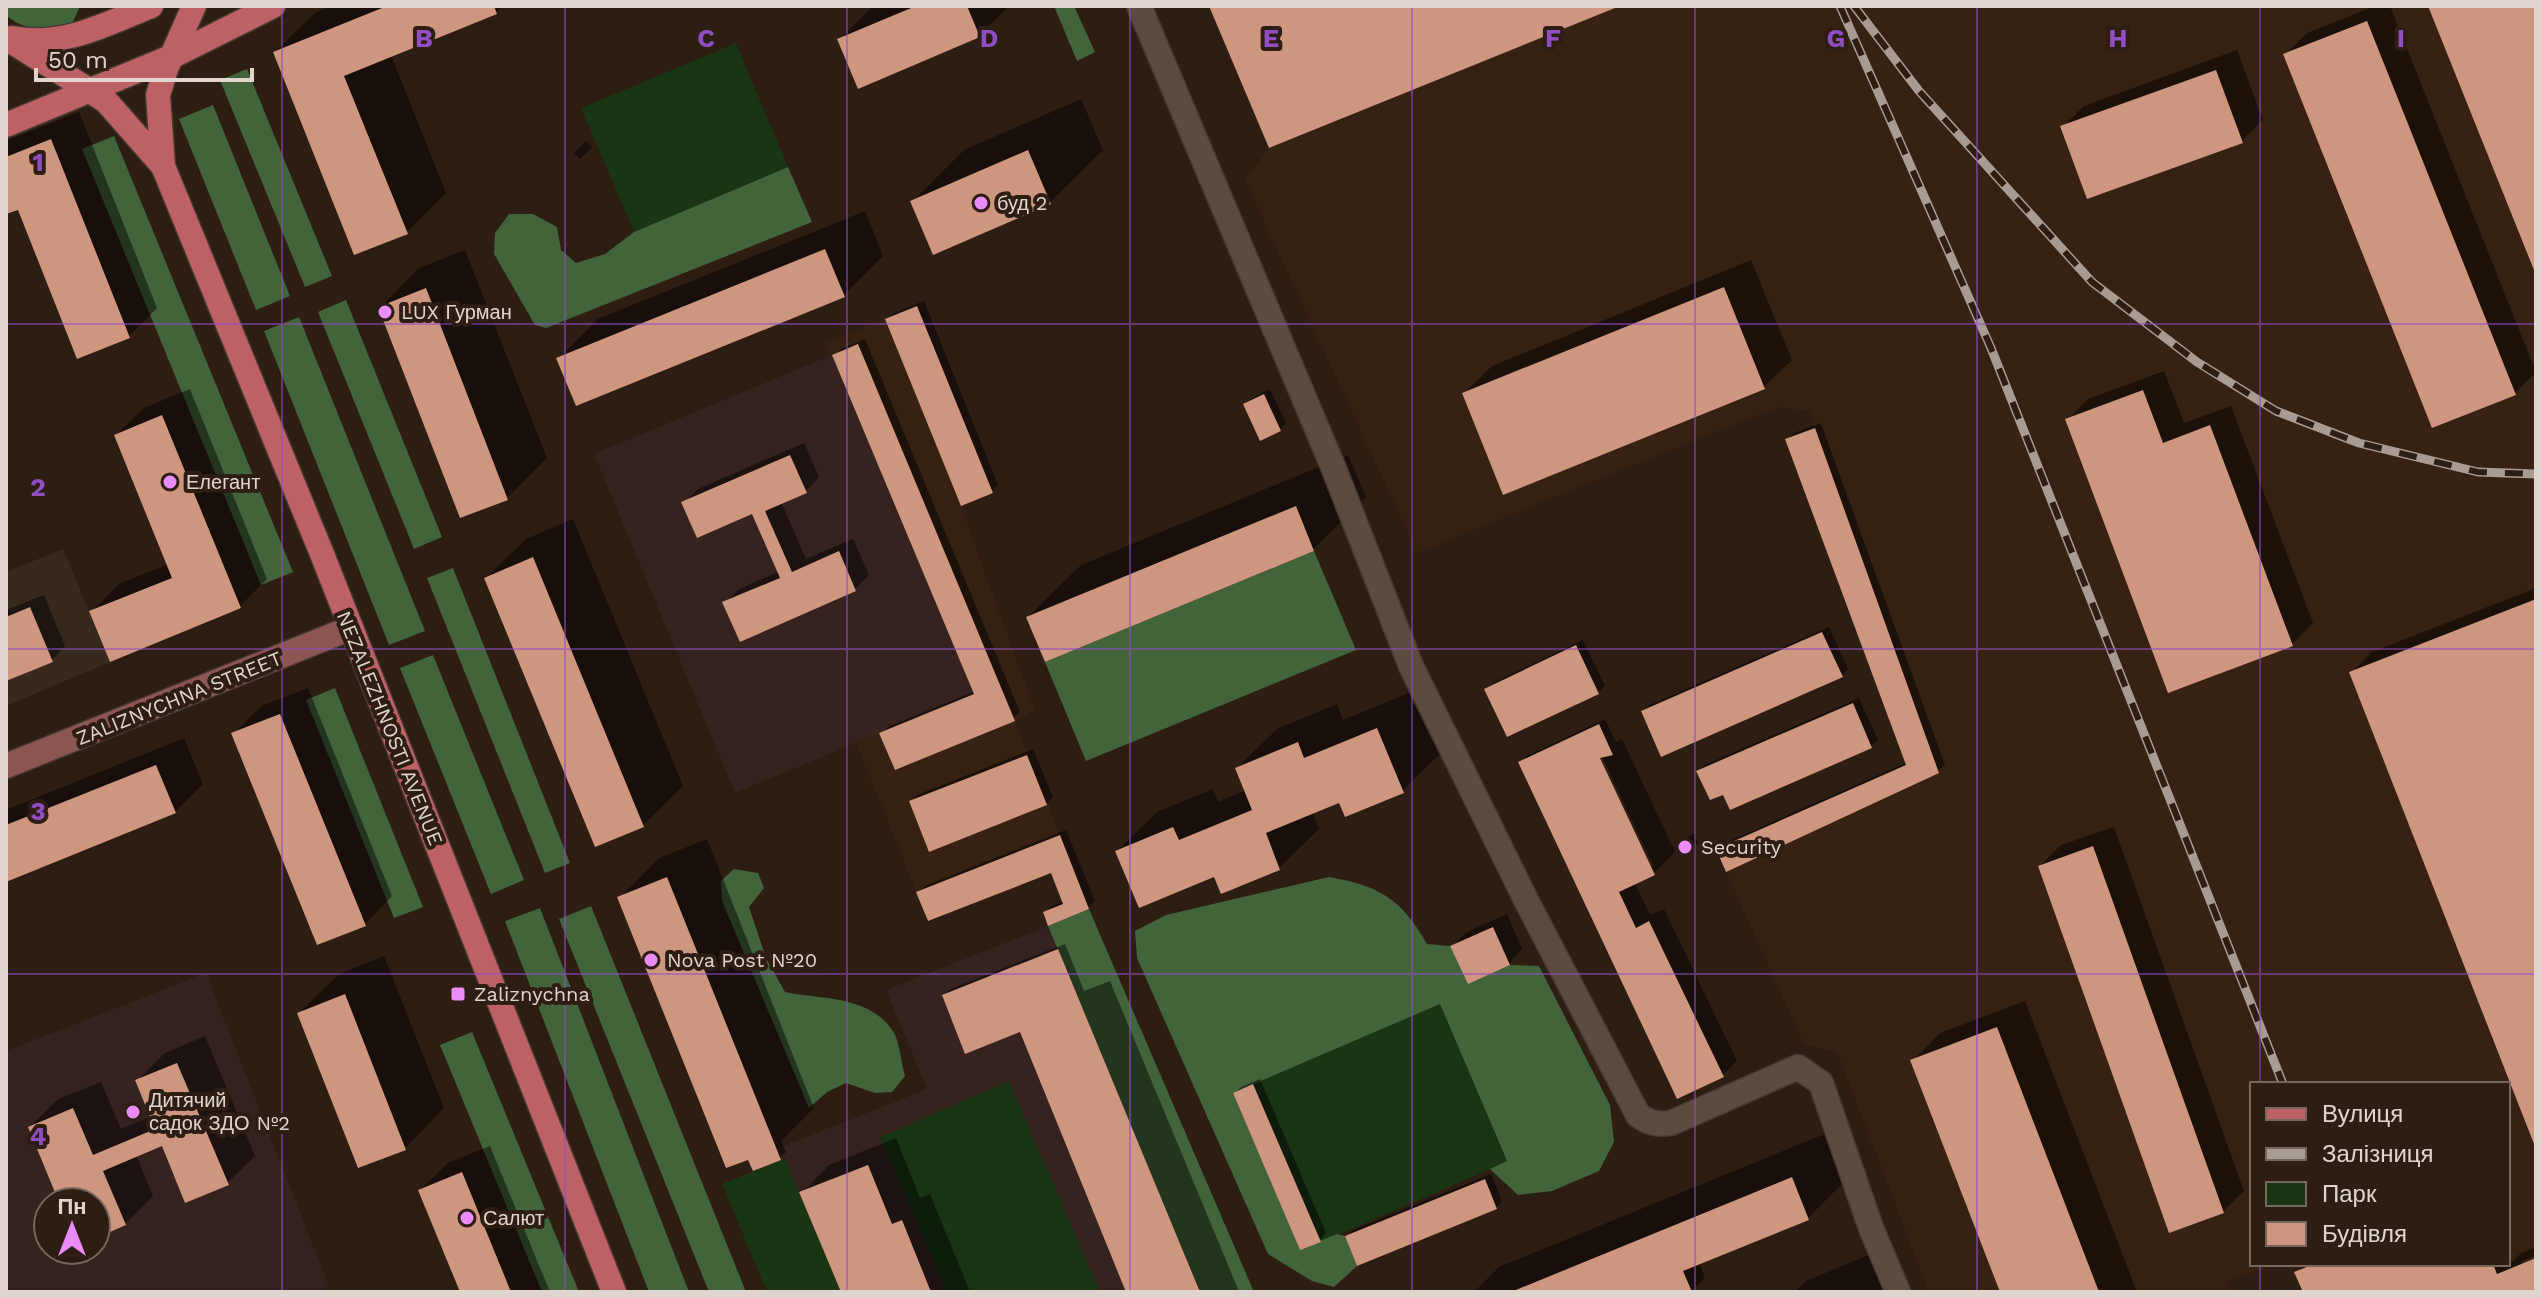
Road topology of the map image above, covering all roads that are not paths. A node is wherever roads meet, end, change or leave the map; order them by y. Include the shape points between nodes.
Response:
1 (151, 6) edge
2 (194, 6) edge
3 (273, 6) edge
4 (1139, 6) edge
5 (10, 40) edge
6 (173, 56) junction
7 (91, 91) junction
8 (6, 125) edge
9 (163, 166) junction
10 (351, 628) junction
11 (6, 766) edge
12 (614, 1292) edge
13 (1898, 1292) edge

1 - 5 main road via 66,39
2 - 6 main road, NEZALEZHNOSTI AVENUE
3 - 6 main road
4 - 13 street via 1411,666 1638,1115 1659,1125 1671,1123 1798,1067 1814,1076
5 - 7 main road, NEZALEZHNOSTI AVENUE
6 - 7 main road
6 - 9 main road, NEZALEZHNOSTI AVENUE via 158,95
7 - 8 main road
7 - 9 main road, NEZALEZHNOSTI AVENUE via 117,111
9 - 10 main road, NEZALEZHNOSTI AVENUE
10 - 11 street, ZALIZNYCHNA STREET
10 - 12 main road, NEZALEZHNOSTI AVENUE

